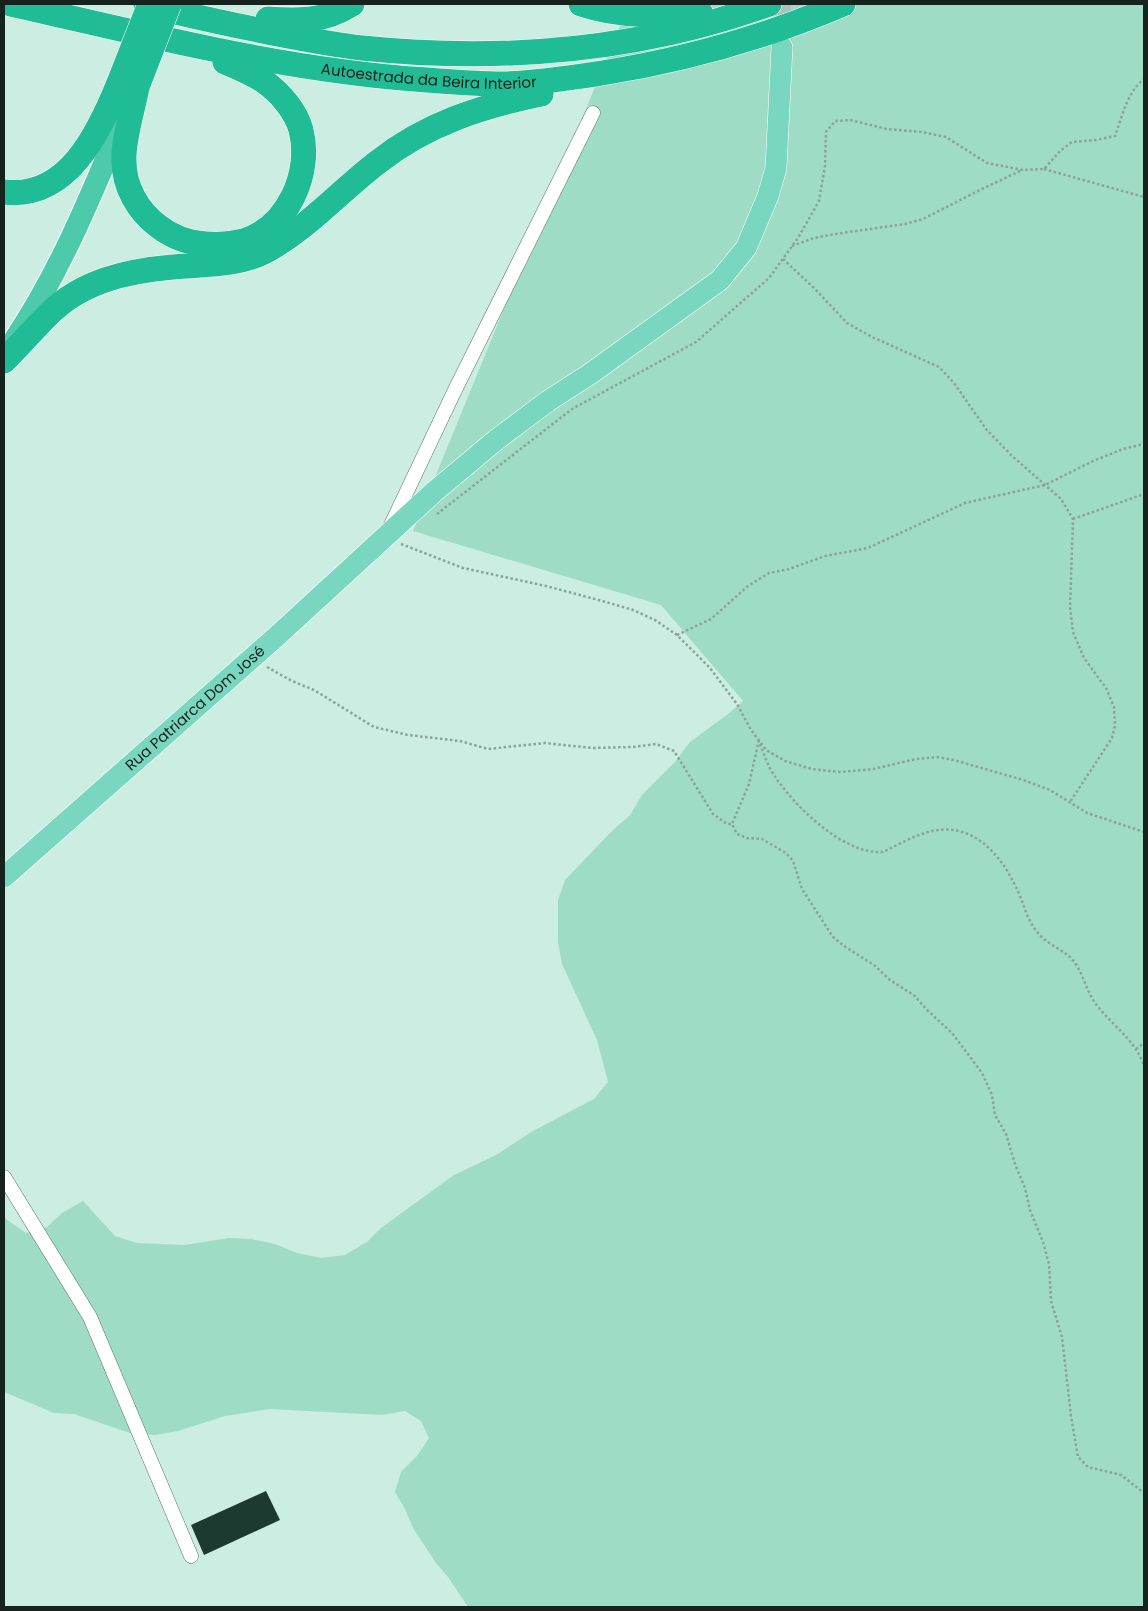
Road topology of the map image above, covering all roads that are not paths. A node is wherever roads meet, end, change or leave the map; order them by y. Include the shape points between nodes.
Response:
1 (11, 4) edge
2 (140, 4) edge
3 (150, 4) edge
4 (170, 4) edge
5 (352, 4) edge
6 (581, 4) edge
7 (843, 4) edge
8 (765, 5) edge
9 (4, 21) edge
10 (212, 21) junction
11 (93, 22) junction
12 (176, 41) junction
13 (782, 47) tunnel mouth
14 (646, 66) junction
15 (128, 85) junction
16 (593, 113) dead end
17 (105, 118) junction
18 (4, 192) edge
19 (4, 335) edge
20 (4, 359) edge
21 (386, 538) junction
22 (4, 877) edge
23 (4, 1177) edge
24 (191, 1556) dead end

1 - 11 highway, Autoestrada da Beira Interior
2 - 10 highway, Autoestrada da Beira Interior
3 - 15 highway, bridge
4 - 15 highway, bridge
5 - 10 highway via 339,12 304,21 250,17
6 - 8 highway via 628,14 660,15
7 - 14 highway, Autoestrada da Beira Interior via 761,36
8 - 10 highway, Autoestrada da Beira Interior via 720,20 624,42 524,53 360,48
9 - 11 highway
11 - 12 highway, Autoestrada da Beira Interior
12 - 14 highway, Autoestrada da Beira Interior via 328,70 454,82 535,82
12 - 15 highway via 250,72 266,83 293,112 304,147 302,166 299,184 278,218 244,241 218,245 192,243 169,234 148,219 134,199 126,178
13 - 21 main road, Rua Patriarca Dom José via 776,168 758,223 734,265 691,302 496,440
14 - 20 highway via 618,81 511,100 447,121 378,161 299,230 264,252 227,262 143,270 85,287 49,314
15 - 17 highway
15 - 20 highway via 86,208 68,247
16 - 21 street via 454,392
17 - 18 highway via 80,157 58,178 28,192
17 - 19 highway via 98,146 71,210
21 - 22 main road, Rua Patriarca Dom José
23 - 24 street via 90,1317

